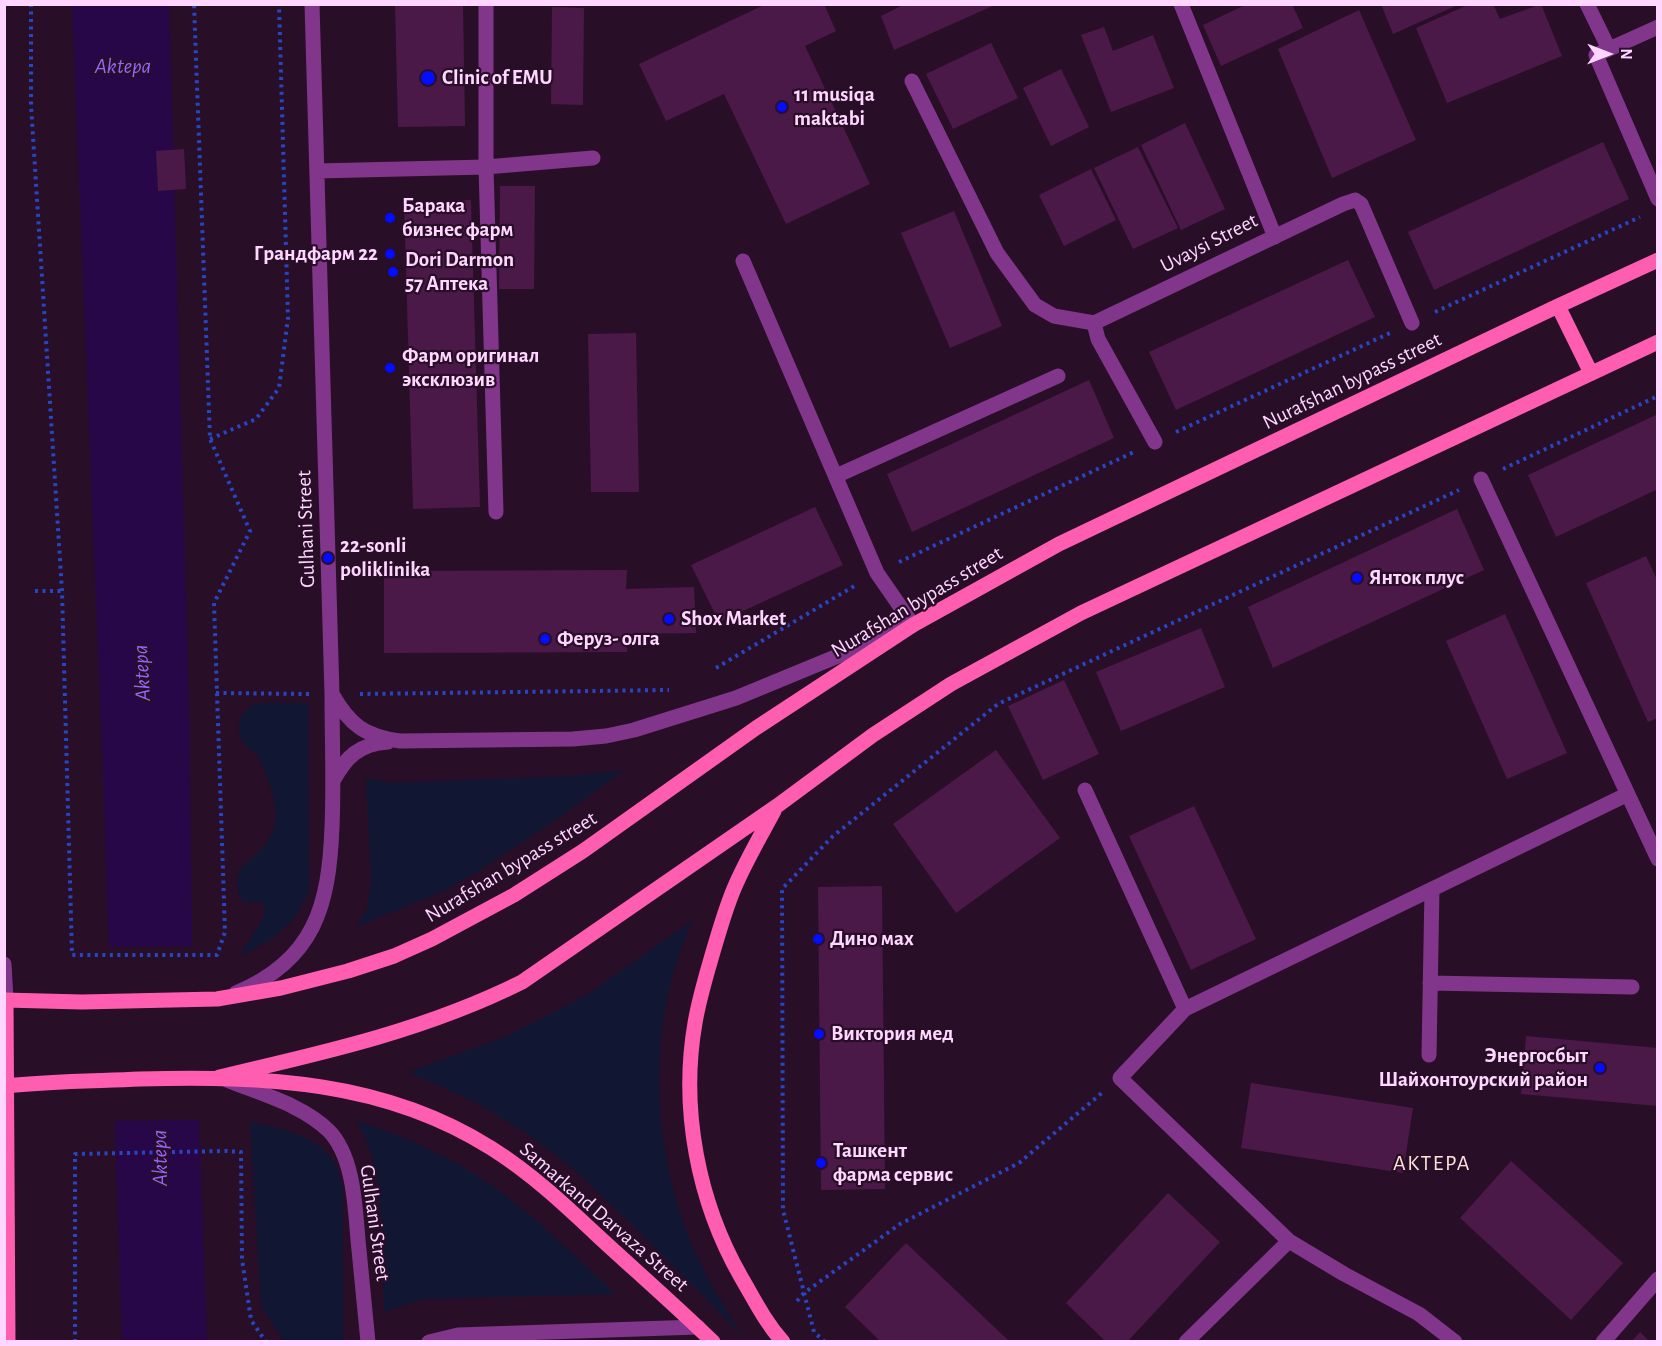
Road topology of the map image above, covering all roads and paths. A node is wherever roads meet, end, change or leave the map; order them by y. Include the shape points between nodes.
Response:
1 (31, 4) edge
2 (194, 4) edge
3 (279, 4) edge
4 (312, 4) edge
5 (486, 4) edge
6 (1181, 4) edge
7 (1587, 4) edge
8 (1658, 27) edge
9 (1610, 50) junction
10 (912, 81) dead end
11 (592, 158) dead end
12 (486, 167) junction
13 (317, 171) junction
14 (1658, 199) edge
15 (1647, 214) dead end
16 (1275, 237) junction
17 (1658, 260) edge
18 (743, 261) dead end
19 (1558, 306) junction
20 (1412, 322) junction
21 (1094, 323) junction
22 (1658, 342) edge
23 (1592, 373) junction
24 (1058, 376) dead end
25 (1658, 396) edge
26 (210, 439) junction
27 (1155, 442) junction
28 (836, 476) junction
29 (1481, 479) junction
30 (496, 512) dead end
31 (878, 573) junction
32 (35, 591) dead end
33 (62, 591) junction
34 (913, 625) junction
35 (716, 668) dead end
36 (669, 690) dead end
37 (216, 693) junction
38 (309, 694) dead end
39 (332, 694) junction
40 (357, 694) dead end
41 (400, 741) junction
42 (333, 782) junction
43 (1085, 790) dead end
44 (1626, 795) junction
45 (777, 806) junction
46 (1658, 859) edge
47 (1431, 889) junction
48 (4, 964) edge
49 (1430, 983) junction
50 (1632, 987) dead end
51 (218, 999) junction
52 (5, 1000) edge
53 (1185, 1009) junction
54 (1429, 1054) dead end
55 (219, 1077) junction
56 (1120, 1078) junction
57 (5, 1086) edge
58 (1289, 1241) junction
59 (1658, 1279) edge
60 (6, 1291) edge
61 (804, 1293) junction
62 (798, 1301) dead end
63 (698, 1327) junction
64 (8, 1341) edge
65 (75, 1341) edge
66 (266, 1341) edge
67 (368, 1341) edge
68 (429, 1341) edge
69 (713, 1341) edge
70 (783, 1341) edge
71 (825, 1341) edge
72 (1186, 1341) edge
73 (1455, 1341) edge
74 (1603, 1341) edge

1 - 33 path via 31,105
2 - 26 path
3 - 26 path via 288,318 279,388 256,419
4 - 13 street, Gulhani Street
5 - 12 street
6 - 16 street, Uvaysi Street
7 - 9 street
8 - 9 street
9 - 14 street via 1596,56
10 - 21 street via 997,253 1035,305 1054,316
11 - 12 street
12 - 13 street
12 - 30 street
13 - 39 street, Gulhani Street
15 - 20 path
16 - 20 street via 1355,200 1361,204
16 - 21 street, Uvaysi Street
17 - 19 main road, Nurafshan bypass street
18 - 28 street
19 - 23 main road
19 - 34 main road, Nurafshan bypass street via 1059,544
20 - 27 path
21 - 27 street via 1098,339
22 - 23 main road
23 - 45 main road via 1081,613 951,684 873,735
24 - 28 street
25 - 29 path
26 - 37 path via 250,531 214,603
27 - 31 path
28 - 31 street
29 - 44 street
29 - 61 path via 999,704 832,837 782,889 783,1210
31 - 34 street
31 - 35 path
32 - 33 path
33 - 37 path via 72,955 217,955 225,932
34 - 41 street via 736,698 634,730 573,739
34 - 51 main road, Nurafshan bypass street via 514,895 394,956 280,988
36 - 40 path
37 - 38 path
39 - 41 street via 355,725 370,735
39 - 42 street, Gulhani Street
41 - 42 street via 378,742 359,749 344,761
42 - 51 street, Gulhani Street via 328,877 312,930 273,974
43 - 53 street
44 - 46 street
44 - 47 street
45 - 55 main road via 522,982 483,1002 340,1049
45 - 70 main road via 736,885 720,929 695,1024 691,1068 694,1142 704,1188 730,1257 759,1309
47 - 49 street
47 - 53 street
48 - 52 street
49 - 50 street
49 - 54 street
51 - 52 main road, Nurafshan bypass street
52 - 57 main road
53 - 56 street
55 - 57 main road
55 - 63 main road, Samarkand Darvaza Street via 349,1092 405,1106 461,1131 541,1183
55 - 67 street, Gulhani Street via 299,1110 317,1120 336,1140 353,1196
56 - 58 street
56 - 61 path via 1019,1163 900,1224
57 - 60 main road
58 - 72 street
58 - 73 street via 1419,1314
59 - 74 street
60 - 64 main road
61 - 62 path
61 - 71 path via 814,1332
63 - 68 street via 458,1335
63 - 69 main road, Samarkand Darvaza Street
65 - 66 path via 75,1154 226,1151 241,1152 242,1259 251,1320

